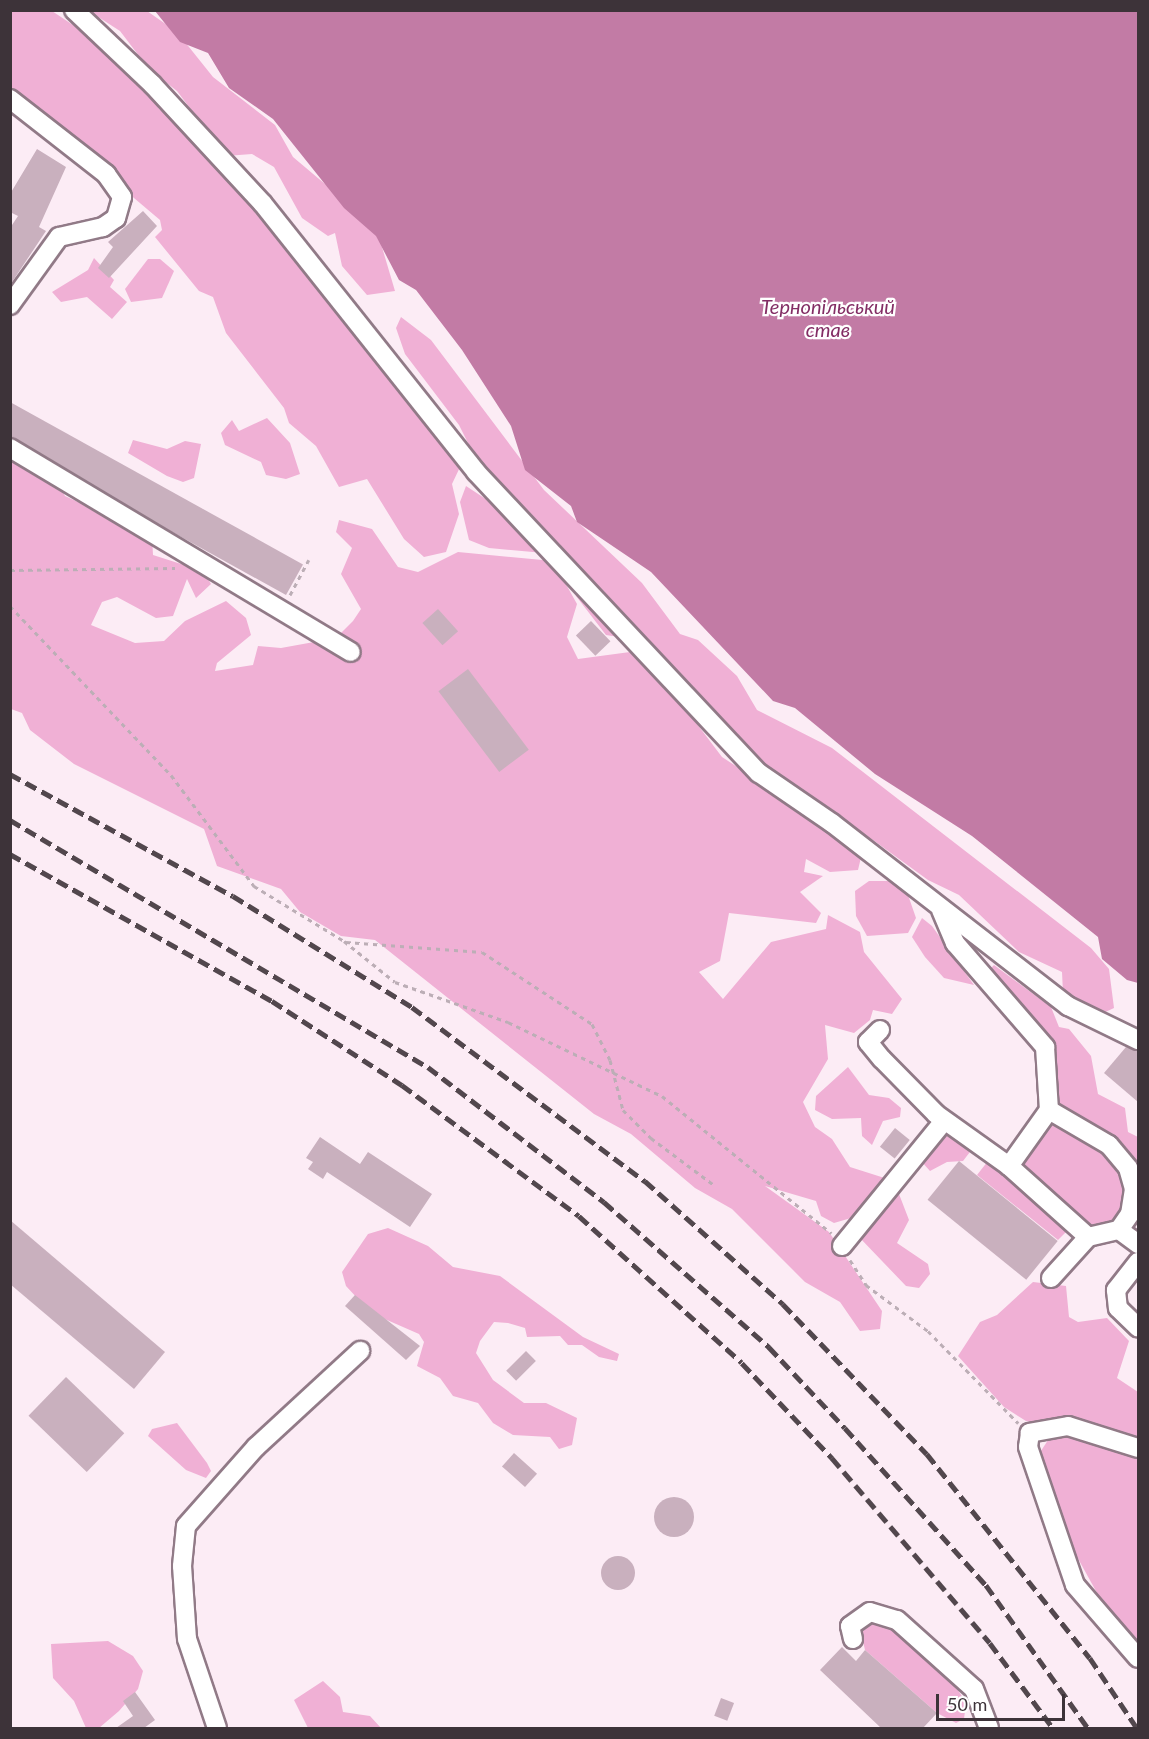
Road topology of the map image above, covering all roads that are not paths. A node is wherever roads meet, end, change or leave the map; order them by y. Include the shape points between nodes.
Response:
1 (74, 10) edge
2 (10, 99) edge
3 (10, 305) edge
4 (10, 448) edge
5 (351, 652) dead end
6 (940, 908) junction
7 (880, 1030) dead end
8 (1138, 1040) edge
9 (1049, 1110) junction
10 (944, 1121) junction
11 (1009, 1166) junction
12 (1119, 1230) junction
13 (1088, 1237) junction
14 (1138, 1244) edge
15 (842, 1246) road end
16 (1138, 1262) edge
17 (1051, 1278) dead end
18 (1138, 1327) edge
19 (360, 1351) dead end
20 (1138, 1448) edge
21 (853, 1639) dead end
22 (1138, 1658) edge
23 (982, 1725) edge
24 (217, 1728) edge

1 - 6 lane via 152,84 263,204 476,472 711,727 759,773
2 - 3 lane via 106,174 122,197 116,218 103,227 59,237
4 - 5 lane
6 - 8 lane via 1068,1006
6 - 9 lane via 955,943 1045,1047
7 - 10 lane via 867,1042
9 - 11 lane
9 - 12 lane via 1109,1145 1128,1168 1134,1189 1130,1214
10 - 11 lane
10 - 15 lane
11 - 13 lane
12 - 13 lane
12 - 14 lane
13 - 17 lane
16 - 18 lane via 1116,1290 1118,1308
19 - 24 lane via 256,1447 186,1527 182,1566 188,1639
20 - 22 lane via 1068,1426 1030,1433 1028,1447 1075,1586
21 - 23 lane via 850,1626 855,1618 884,1612 974,1689

